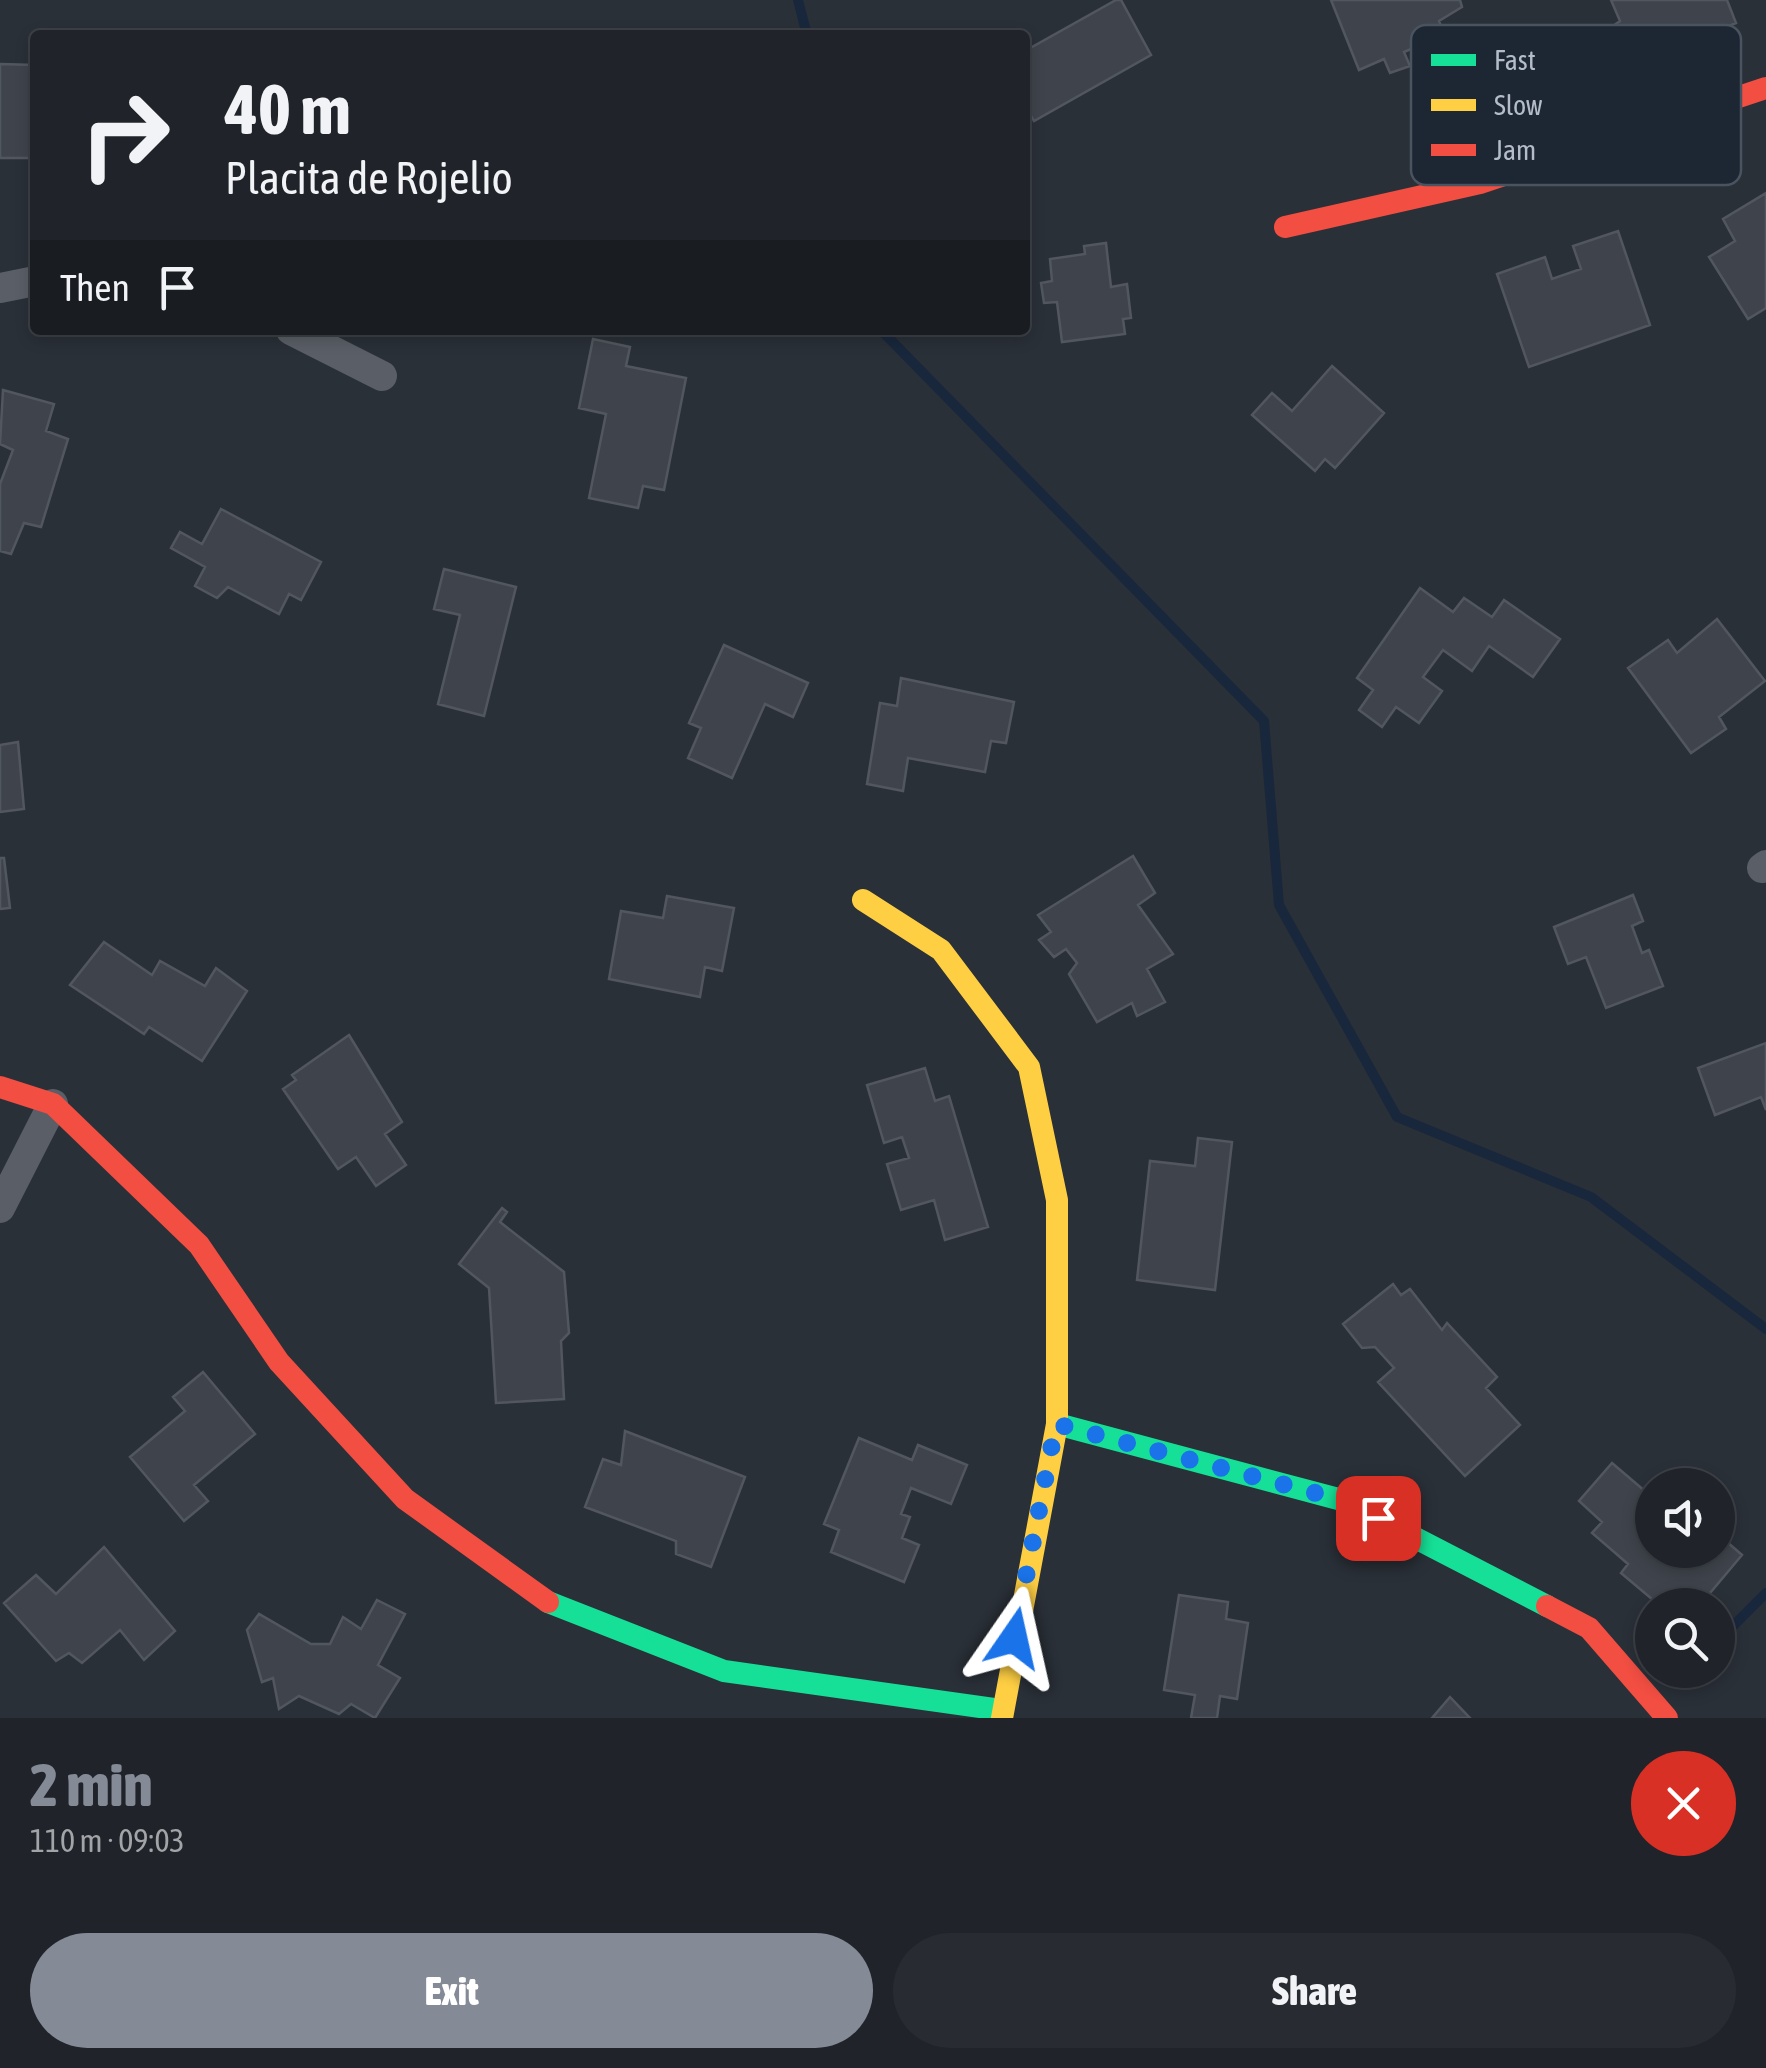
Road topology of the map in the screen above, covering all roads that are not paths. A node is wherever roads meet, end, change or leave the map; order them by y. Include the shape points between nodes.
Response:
1 (1766, 88) edge
2 (1741, 96) edge
3 (1471, 185) edge
4 (1285, 227) dead end
5 (30, 283) edge
6 (0, 288) edge
7 (302, 335) edge
8 (382, 376) dead end
9 (863, 900) dead end
10 (0, 1087) edge
11 (53, 1104) junction
12 (0, 1208) edge
13 (1056, 1424) junction
14 (1001, 1714) edge
15 (1667, 1718) edge

1 - 2 street
3 - 4 street
5 - 6 street
7 - 8 street
9 - 13 street via 941,950 1030,1067 1057,1200
10 - 11 street
11 - 12 street
11 - 14 street via 199,1245 279,1362 406,1499 557,1608 724,1671
13 - 14 street
13 - 15 street via 1342,1500 1589,1628

